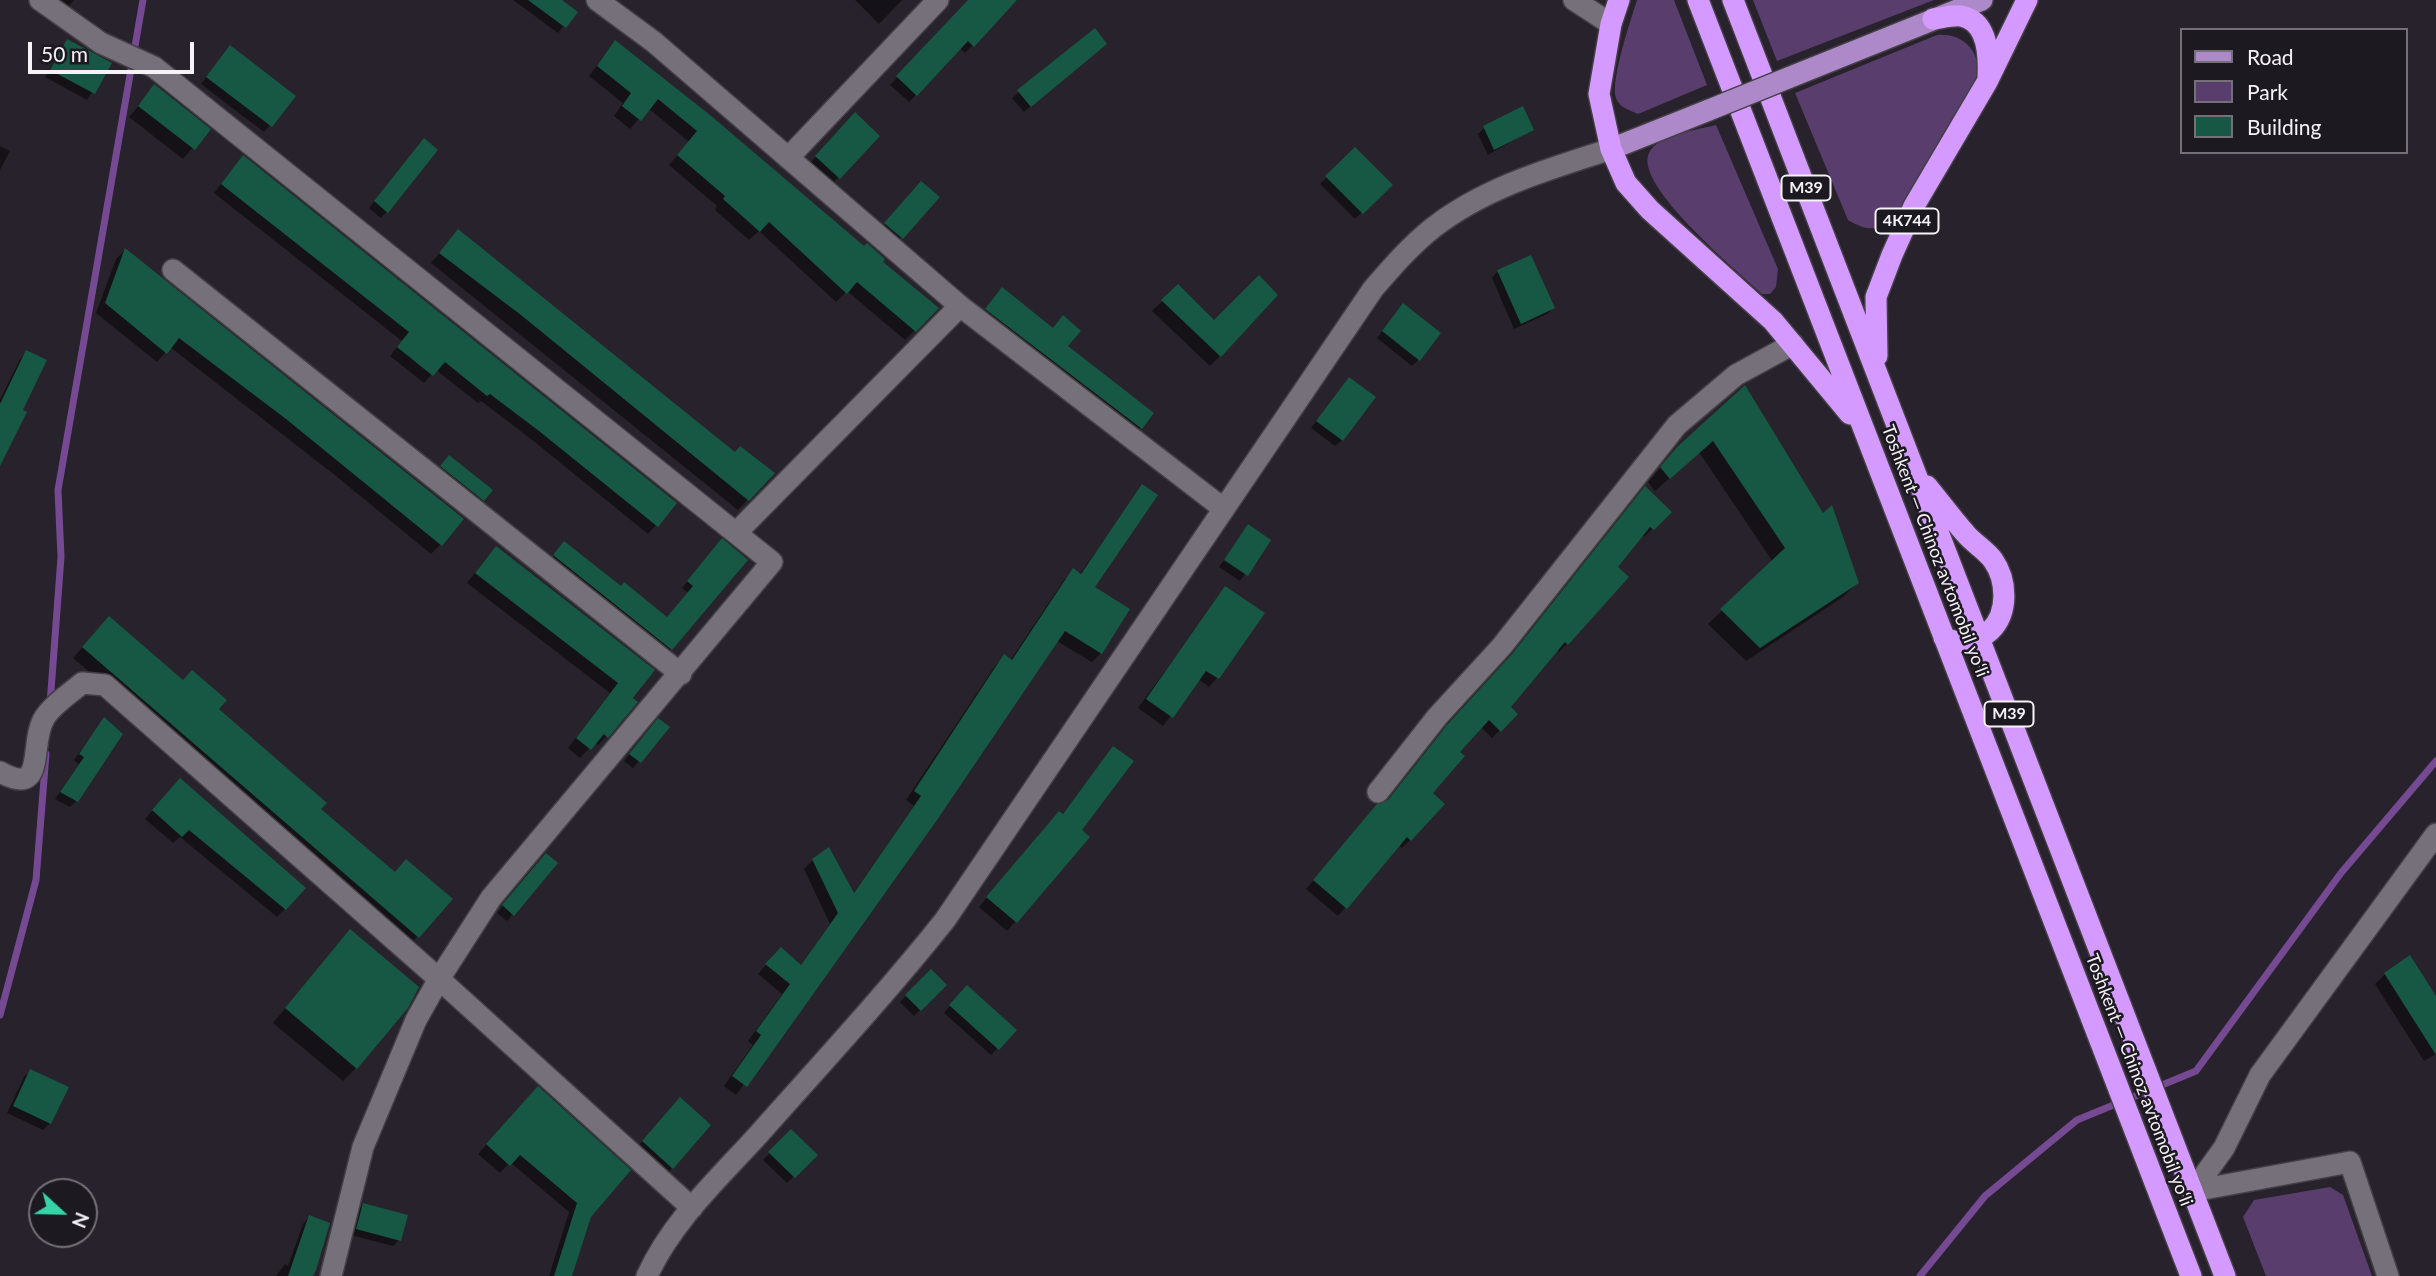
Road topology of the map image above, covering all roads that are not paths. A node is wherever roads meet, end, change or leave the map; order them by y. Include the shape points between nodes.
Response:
1 (40, 0) edge
2 (597, 0) edge
3 (938, 0) edge
4 (1574, 0) edge
5 (1619, 0) edge
6 (1698, 0) edge
7 (1733, 0) edge
8 (1982, 0) edge
9 (2027, 0) edge
10 (1933, 19) junction
11 (1611, 24) junction
12 (1987, 82) junction
13 (1611, 149) junction
14 (788, 158) junction
15 (173, 270) dead end
16 (960, 306) junction
17 (1793, 344) junction
18 (1878, 376) junction
19 (1866, 435) junction
20 (1915, 471) junction
21 (1224, 509) junction
22 (736, 533) junction
23 (1944, 638) junction
24 (1980, 639) junction
25 (681, 674) junction
26 (0, 772) edge
27 (1378, 792) dead end
28 (2436, 834) edge
29 (439, 979) junction
30 (2193, 1191) junction
31 (692, 1208) junction
32 (331, 1276) edge
33 (647, 1276) edge
34 (2191, 1276) edge
35 (2225, 1276) edge
36 (2388, 1276) edge

1 - 22 street via 101,43 154,67
2 - 14 street via 654,42
3 - 14 street
4 - 11 street
5 - 11 highway
6 - 19 highway, Toshkent — Chinoz avtomobil yoʻli / M39
7 - 18 highway, Toshkent — Chinoz avtomobil yoʻli / M39
8 - 10 main road
9 - 12 highway, 4К744
10 - 12 highway via 1961,16 1975,25 1989,52
10 - 13 main road, bridge
11 - 13 highway via 1599,94
12 - 18 highway, 4К744 via 1914,206 1876,297
13 - 17 highway via 1638,198
13 - 21 street via 1493,191 1413,245 1373,289
14 - 16 street
15 - 25 street
16 - 21 street
16 - 22 street
17 - 19 highway
17 - 27 street via 1736,375 1677,425 1502,646 1437,717
18 - 20 highway, Toshkent — Chinoz avtomobil yoʻli / M39
19 - 23 highway, Toshkent — Chinoz avtomobil yoʻli / M39
20 - 24 highway, Toshkent — Chinoz avtomobil yoʻli / M39
20 - 24 highway via 1998,569 2002,608 1993,628
21 - 31 street via 945,920
22 - 25 street via 772,562
23 - 24 highway via 1955,642
23 - 34 highway, Toshkent — Chinoz avtomobil yoʻli / M39
24 - 30 highway, Toshkent — Chinoz avtomobil yoʻli / M39
25 - 29 street via 552,821 491,898
26 - 29 street via 16,781 26,779 33,772 45,716 82,683 105,685
28 - 30 street via 2260,1075 2224,1148
29 - 31 street
29 - 32 street via 416,1020 363,1147
30 - 35 highway, Toshkent — Chinoz avtomobil yoʻli / M39
30 - 36 street via 2350,1162
31 - 33 street via 656,1256

